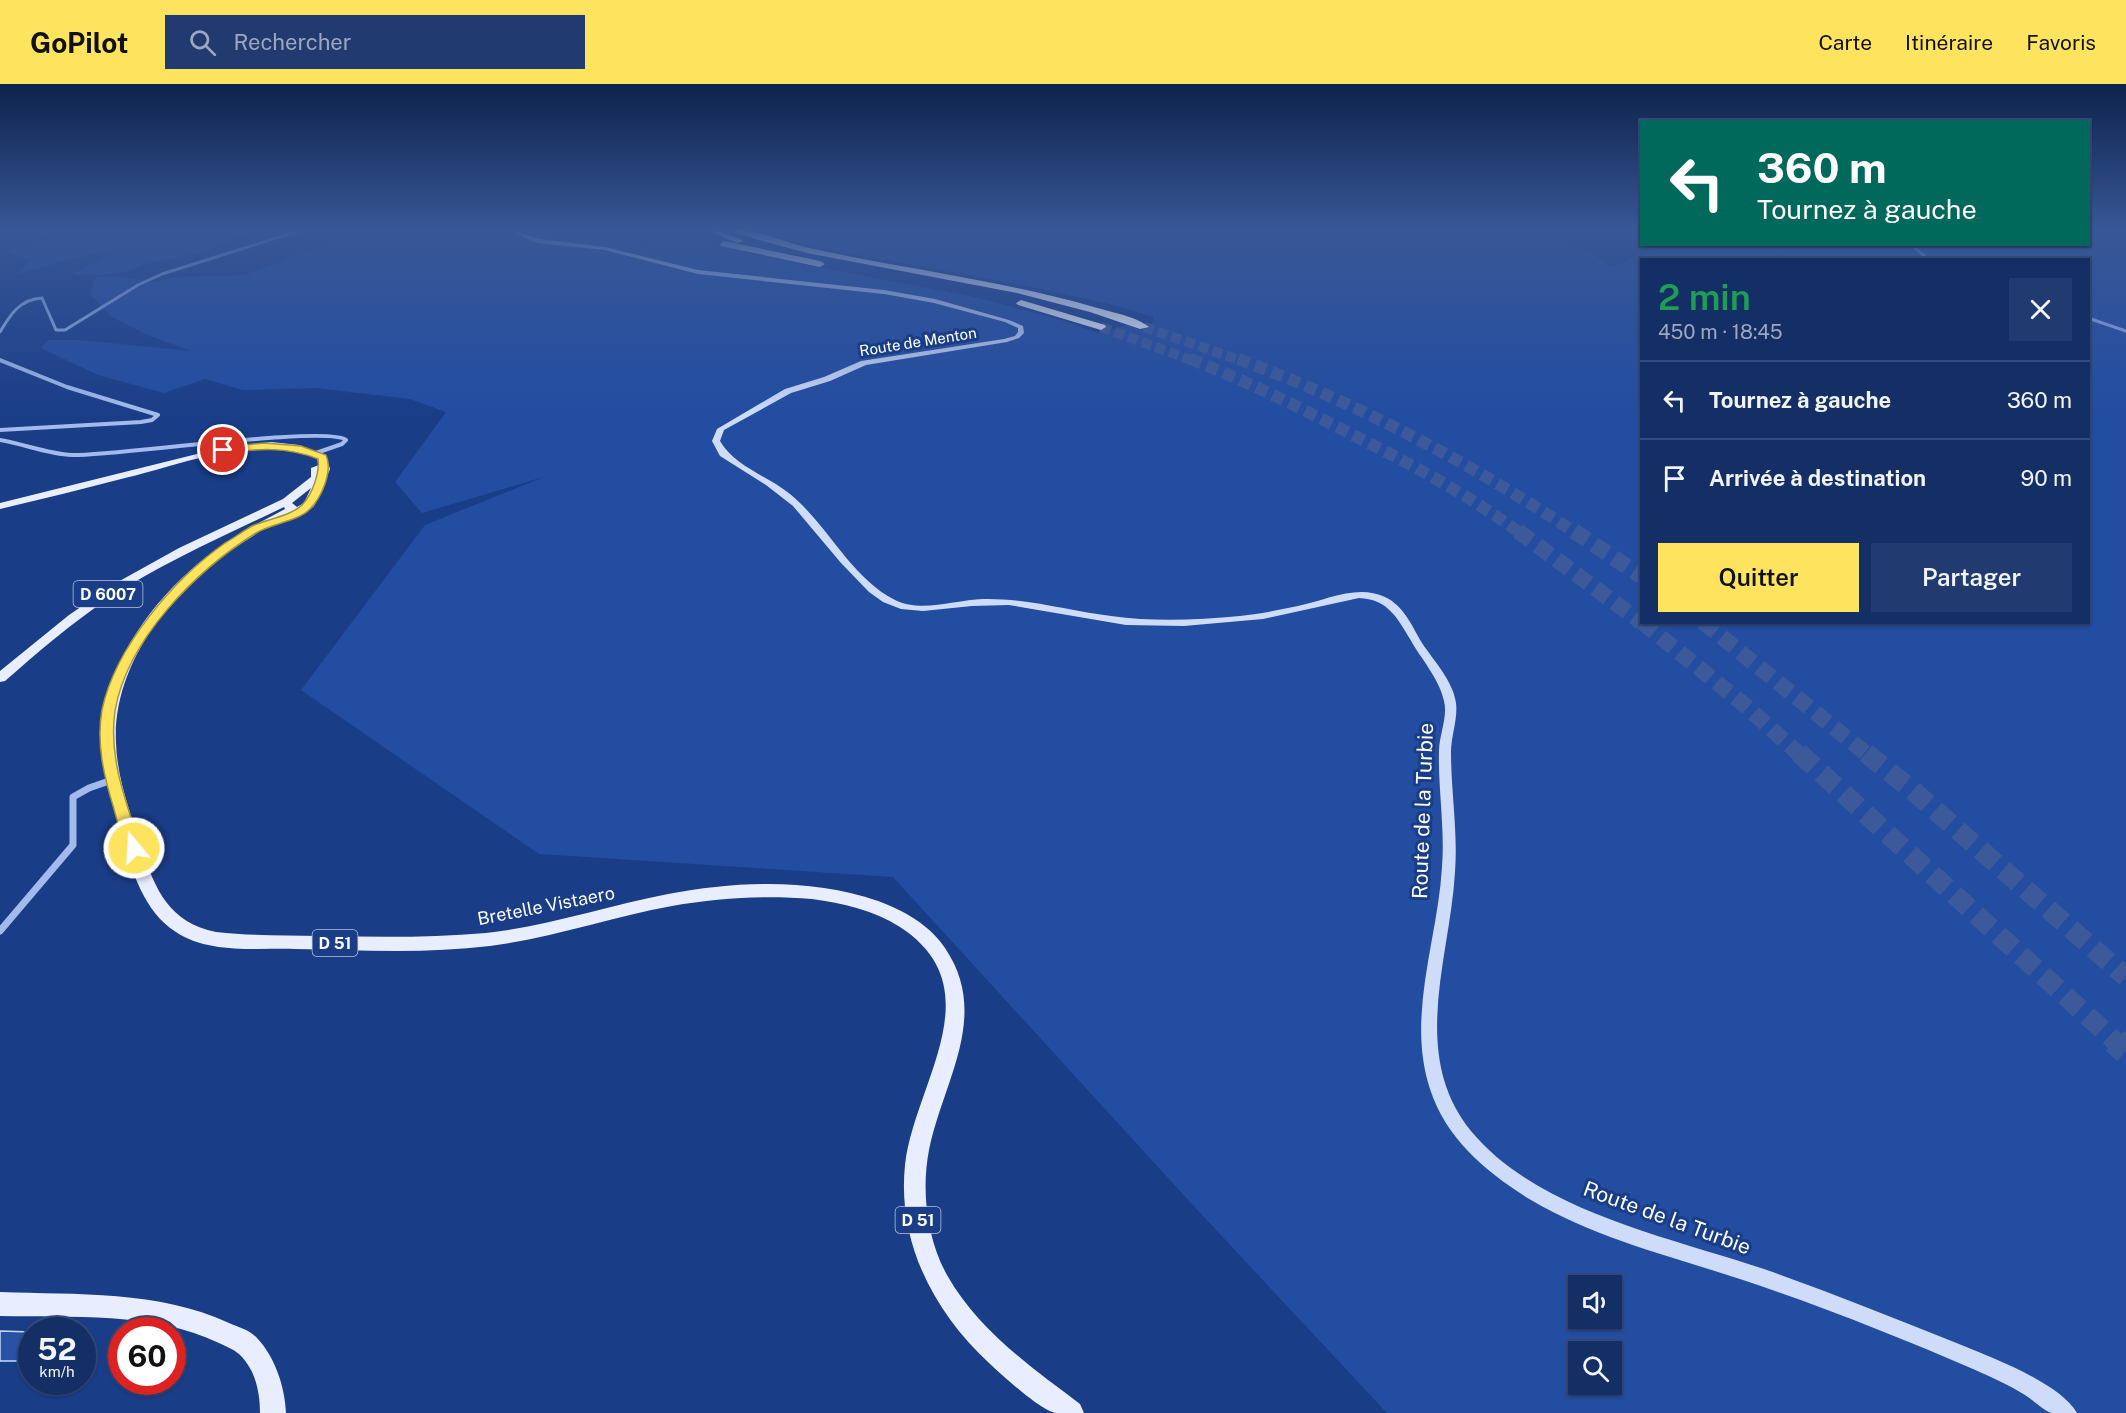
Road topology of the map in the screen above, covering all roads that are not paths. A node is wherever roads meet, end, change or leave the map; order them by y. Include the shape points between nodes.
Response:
1 (130, 290) edge
2 (858, 290) edge
3 (1017, 290) edge
4 (1010, 301) dead end
5 (2090, 319) edge
6 (1101, 327) tunnel mouth
7 (1144, 327) tunnel mouth
8 (2126, 331) edge
9 (0, 332) edge
10 (0, 360) edge
11 (0, 430) edge
12 (0, 440) edge
13 (312, 453) junction
14 (318, 484) junction
15 (290, 499) junction
16 (311, 501) junction
17 (0, 506) edge
18 (274, 520) junction
19 (1371, 596) joint
20 (0, 678) edge
21 (112, 780) junction
22 (0, 931) edge
23 (0, 1305) edge
24 (273, 1413) edge
25 (1071, 1413) edge
26 (2067, 1413) edge

1 - 9 street via 65,330 56,330 42,298 29,299 22,302
2 - 19 main road, Route de Menton via 911,296 1007,321 1021,327 1022,332 1005,341 853,366 783,394 725,426 718,435 717,445 723,454 786,495 881,596 895,604 920,608 975,602 1014,603 1108,619 1185,624 1277,613 1350,595
3 - 7 highway
4 - 6 highway
5 - 8 street
10 - 11 street via 67,387 158,415 141,422
12 - 13 street via 71,455 280,435 336,435 346,440
13 - 14 main road via 322,458 325,469
13 - 15 main road, D 6007 via 316,468 311,479
13 - 17 main road via 288,447 223,450
14 - 15 main road, D 6007
14 - 16 main road
15 - 16 main road
15 - 18 main road, Bretelle Vistaero / D 51 via 293,509
15 - 20 main road, D 6007 via 120,586 43,641
16 - 18 main road, Bretelle Vistaero / D 51 via 304,509
18 - 21 main road, Bretelle Vistaero / D 51 via 227,547 199,571 149,625 132,652 109,710 107,741
19 - 26 main road, Route de la Turbie via 1388,602 1398,612 1451,705 1445,751 1449,874 1432,992 1429,1044 1436,1086 1463,1135 1523,1186 1598,1222 1784,1284 2006,1373
21 - 22 street via 73,798 73,845
21 - 25 main road, Bretelle Vistaero / D 51 via 154,902 182,930 225,940 391,944 489,939 673,899 731,893 825,893 863,900 899,916 933,944 952,974 957,996 956,1029 924,1128 915,1181 925,1250 939,1283 984,1343
23 - 24 main road via 119,1309 187,1317 222,1330 247,1345 265,1371

